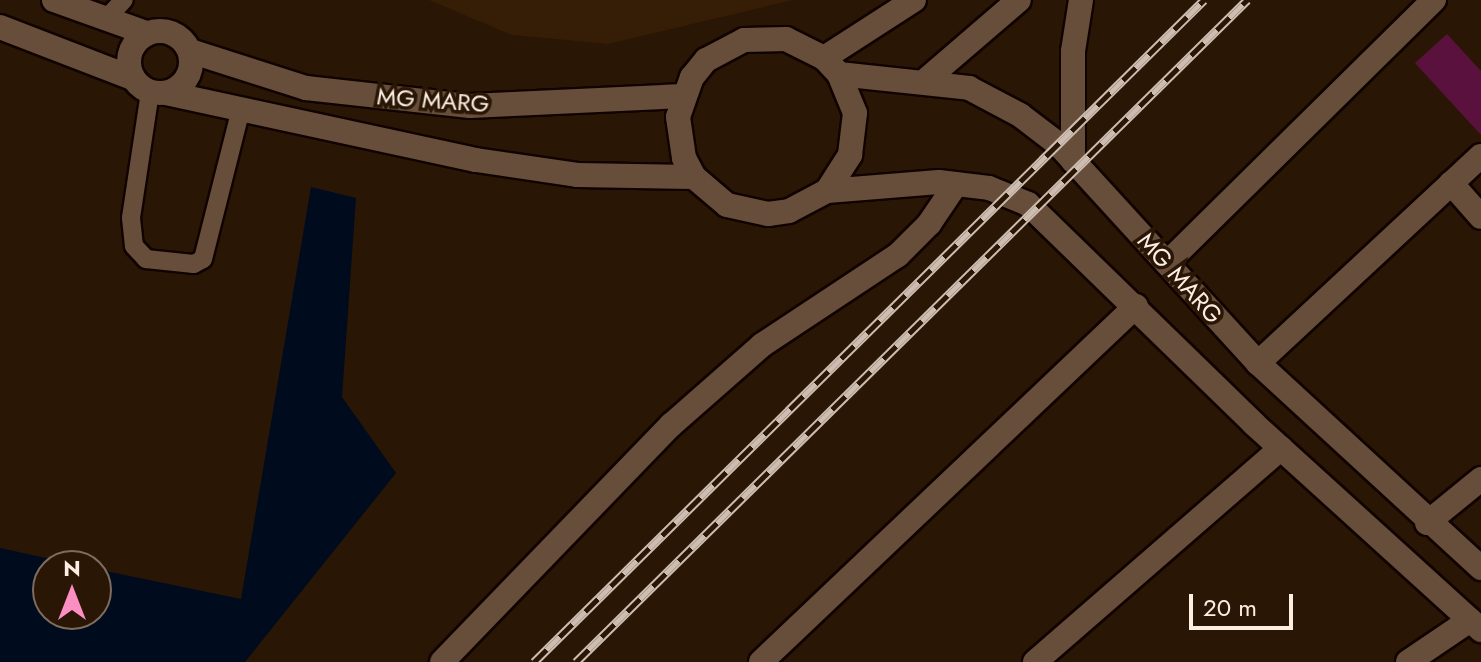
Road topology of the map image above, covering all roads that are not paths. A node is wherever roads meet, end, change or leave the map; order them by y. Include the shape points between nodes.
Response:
1 (54, 0) edge
2 (124, 0) edge
3 (914, 0) edge
4 (1019, 0) edge
5 (1081, 0) edge
6 (1434, 0) edge
7 (106, 19) junction
8 (0, 27) edge
9 (146, 33) junction
10 (190, 51) junction
11 (832, 66) junction
12 (927, 79) junction
13 (149, 88) junction
14 (683, 96) junction
15 (241, 109) junction
16 (1481, 156) edge
17 (1073, 161) junction
18 (694, 177) junction
19 (1451, 183) junction
20 (956, 184) junction
21 (827, 191) junction
22 (1481, 217) edge
23 (1167, 263) junction
24 (1136, 306) junction
25 (1258, 363) junction
26 (1281, 448) junction
27 (1481, 479) edge
28 (1427, 523) junction
29 (1481, 568) edge
30 (1476, 625) edge
31 (442, 662) edge
32 (761, 662) edge
33 (1035, 662) edge
34 (1408, 662) edge

1 - 7 main road, MG MARG
2 - 7 lane
3 - 11 main road
4 - 12 main road
5 - 17 main road via 1073,51
6 - 23 main road
7 - 9 main road, MG MARG
8 - 13 main road
9 - 10 main road, MG MARG via 167,31
9 - 13 main road via 131,48
10 - 13 main road via 186,80
10 - 14 main road, MG MARG via 306,88 470,106
11 - 12 main road, MG MARG
11 - 14 main road via 786,39 744,40 706,60
11 - 21 main road via 852,103 855,135 850,155
12 - 17 main road, MG MARG via 969,88 1020,115
13 - 15 main road
13 - 15 lane via 131,218 134,246 146,259 194,264 203,259
14 - 18 main road via 678,138
15 - 18 main road via 577,175
16 - 19 main road
17 - 23 main road, MG MARG
18 - 21 main road via 727,205 768,214 789,211
19 - 22 main road
19 - 25 main road
20 - 21 main road, MG MARG
20 - 24 main road, MG MARG via 989,188 1028,204
20 - 31 main road via 929,224 898,255 762,345 671,425
23 - 25 main road, MG MARG
24 - 26 main road, MG MARG
24 - 32 main road
25 - 28 main road, MG MARG
26 - 30 main road, MG MARG
26 - 33 main road
27 - 28 main road
28 - 29 main road, MG MARG
30 - 34 main road

